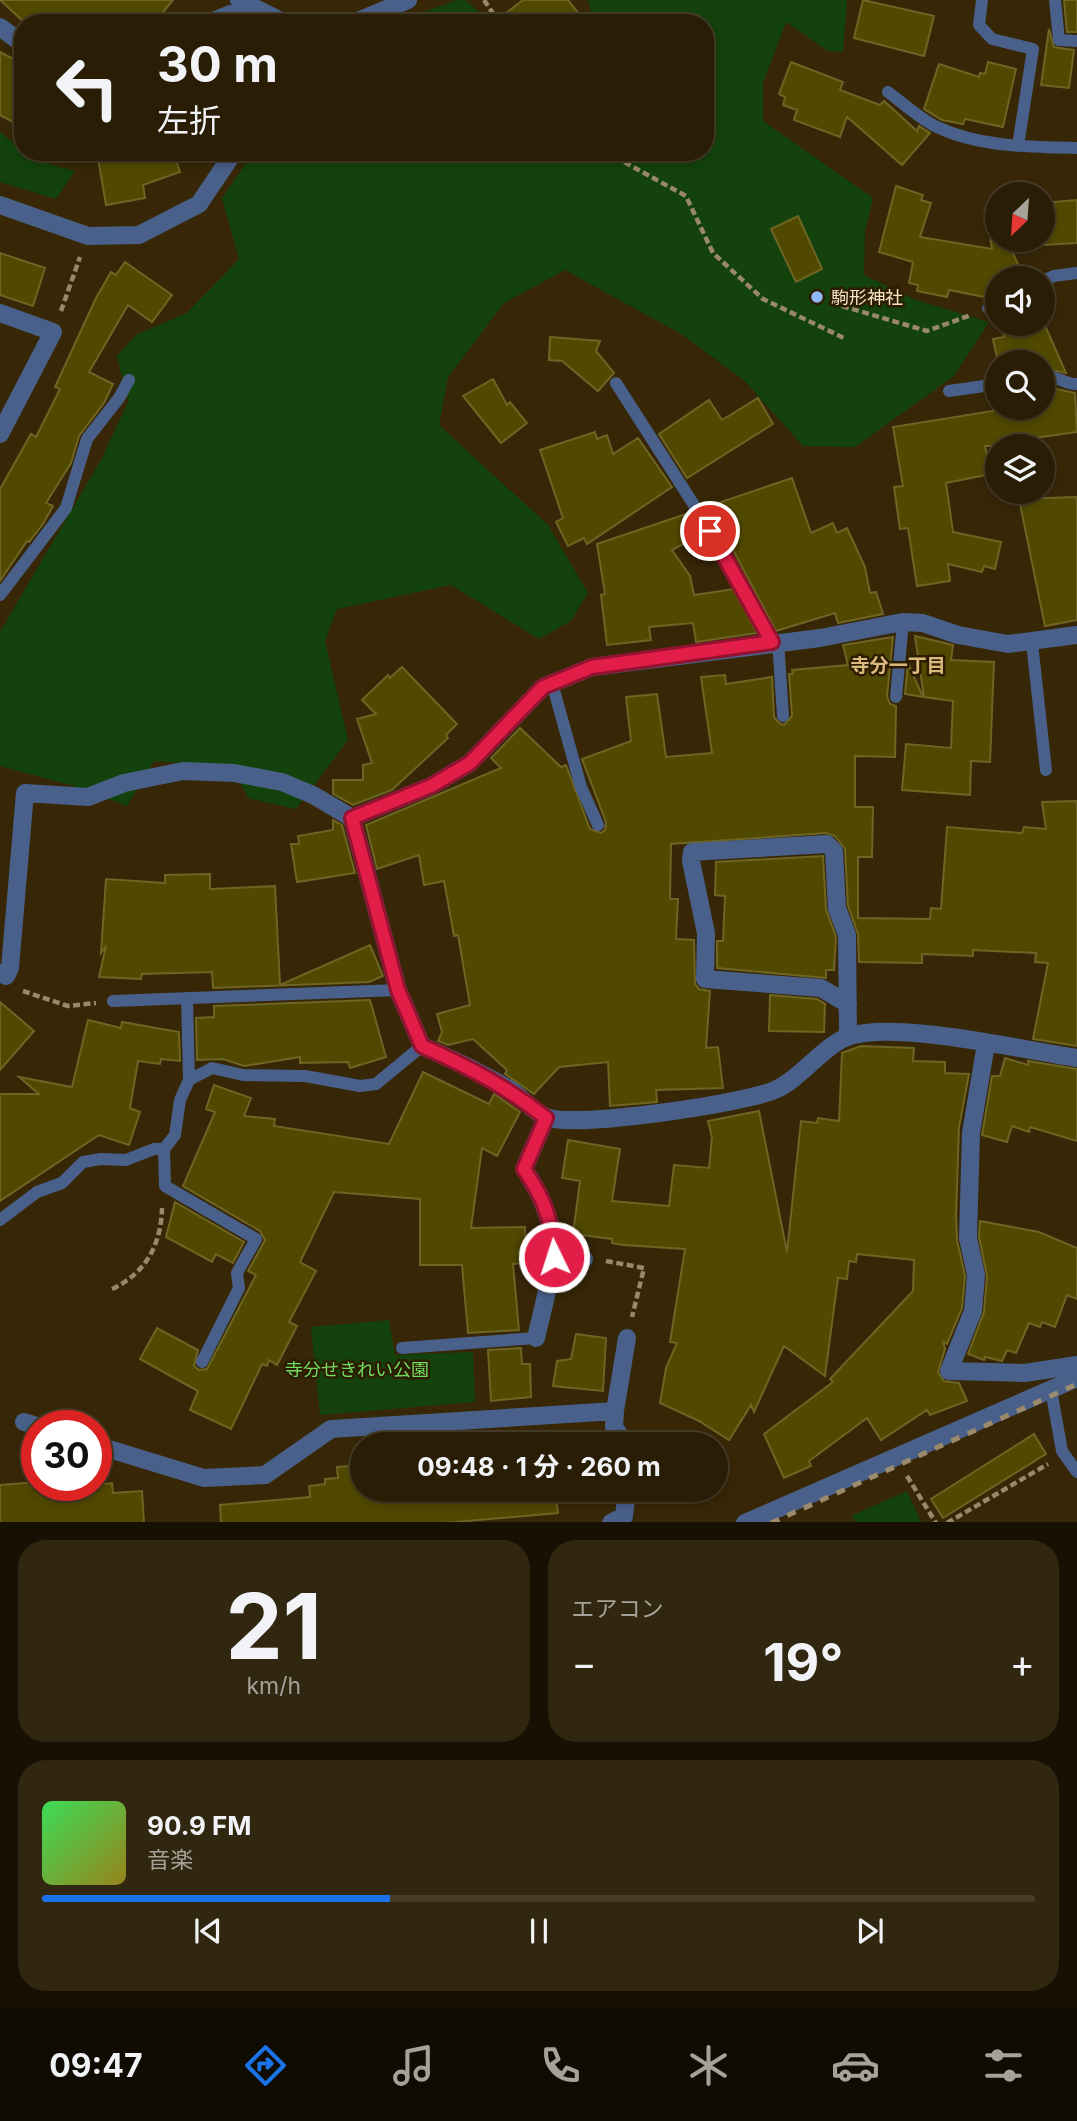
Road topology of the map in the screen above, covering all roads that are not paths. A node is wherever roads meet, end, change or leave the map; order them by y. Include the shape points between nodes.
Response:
1 (408, 0) edge
2 (982, 0) edge
3 (1055, 0) edge
4 (243, 3) edge
5 (224, 14) edge
6 (266, 14) edge
7 (375, 14) edge
8 (1077, 41) edge
9 (888, 92) dead end
10 (1018, 146) junction
11 (1077, 148) edge
12 (228, 161) edge
13 (0, 205) edge
14 (1077, 273) edge
15 (1055, 276) edge
16 (0, 313) edge
17 (1055, 376) edge
18 (129, 380) dead end
19 (616, 383) dead end
20 (1077, 384) edge
21 (985, 386) edge
22 (949, 391) dead end
23 (0, 434) edge
24 (0, 595) edge
25 (903, 622) junction
26 (1077, 635) edge
27 (775, 641) junction
28 (1032, 643) junction
29 (552, 683) junction
30 (896, 697) dead end
31 (783, 716) dead end
32 (1046, 770) dead end
33 (352, 818) junction
34 (598, 825) dead end
35 (3, 975) edge
36 (398, 990) junction
37 (187, 998) junction
38 (113, 1001) road end
39 (848, 1004) junction
40 (848, 1036) junction
41 (986, 1044) junction
42 (422, 1046) junction
43 (1077, 1058) edge
44 (189, 1080) junction
45 (546, 1118) junction
46 (164, 1149) junction
47 (0, 1220) edge
48 (554, 1257) junction
49 (584, 1259) dead end
50 (536, 1338) joint
51 (627, 1338) dead end
52 (402, 1348) dead end
53 (202, 1362) dead end
54 (1077, 1365) edge
55 (1077, 1378) edge
56 (1051, 1390) junction
57 (615, 1411) junction
58 (617, 1432) edge
59 (112, 1450) edge
60 (1077, 1472) edge
61 (626, 1502) edge
62 (611, 1522) edge
63 (744, 1522) edge

1 - 7 street
2 - 10 lane via 979,25 992,39 1033,49
3 - 8 lane via 1059,40
4 - 5 street
4 - 6 street
9 - 10 lane via 936,127
10 - 11 lane
12 - 13 street via 199,204 139,235 88,236
14 - 15 lane
16 - 23 street via 53,332
17 - 20 lane
18 - 24 lane via 87,439 66,508
19 - 27 lane
21 - 22 lane
25 - 27 street via 820,638
25 - 28 street via 1008,644
25 - 30 lane
26 - 28 street
27 - 29 street via 592,667
27 - 31 lane
28 - 32 lane
29 - 33 street via 470,763 431,786
29 - 34 lane via 580,787
33 - 35 street via 282,782 234,774 183,771 124,783 88,797 25,793 10,968
33 - 36 street
36 - 37 lane
36 - 42 street
37 - 38 lane
37 - 44 lane
39 - 39 street via 846,935 837,908 834,851 827,844 692,852 706,933 705,979 821,988
39 - 40 street
40 - 41 street via 923,1034
40 - 45 street via 777,1090 671,1112 594,1120
41 - 43 street
41 - 54 street via 971,1133 968,1238 976,1275 973,1311 949,1371 1025,1373
42 - 44 lane via 376,1084 243,1075 212,1068
42 - 45 street via 476,1070
44 - 46 lane via 180,1100 175,1135
45 - 48 street via 524,1169 552,1223
46 - 47 lane via 126,1160 83,1162 62,1183 37,1192
46 - 53 lane via 165,1186 256,1240 237,1273 239,1288
48 - 49 street
48 - 50 street
50 - 52 lane
51 - 57 street
55 - 56 street
56 - 60 lane via 1062,1451
56 - 63 street
57 - 58 street
57 - 59 street via 331,1429 265,1475 204,1478
61 - 62 street via 624,1516

